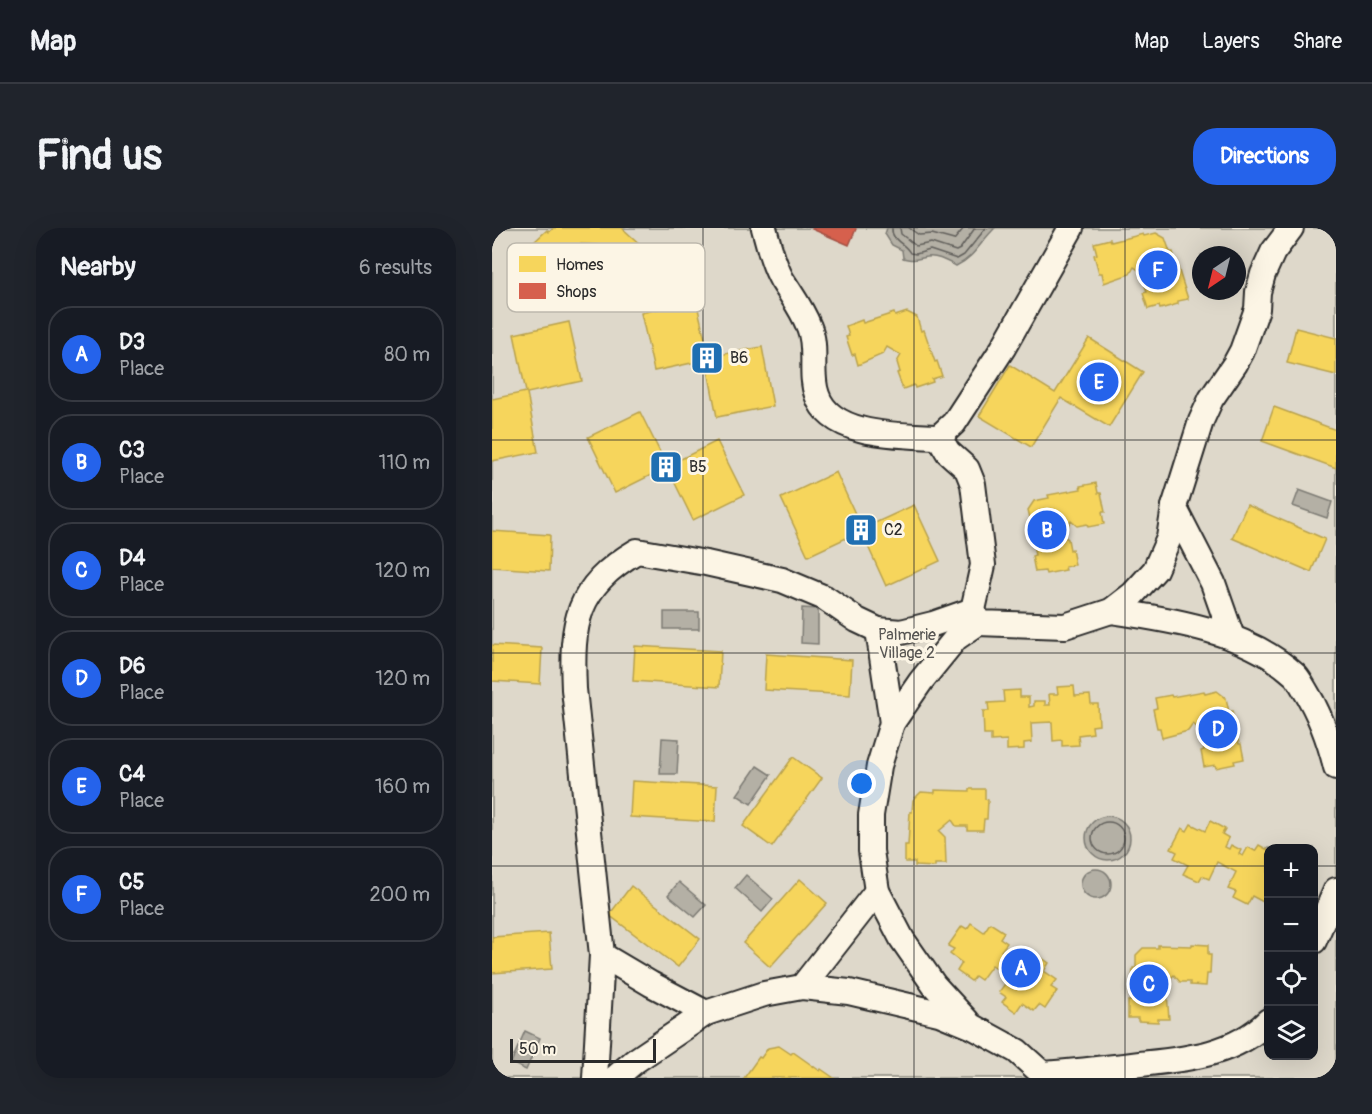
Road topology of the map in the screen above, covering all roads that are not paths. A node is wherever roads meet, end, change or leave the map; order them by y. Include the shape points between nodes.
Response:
1 (764, 228) edge
2 (1071, 228) edge
3 (1291, 228) edge
4 (939, 437) junction
5 (1174, 507) junction
6 (1111, 611) junction
7 (976, 617) junction
8 (878, 630) junction
9 (1232, 637) junction
10 (892, 723) junction
11 (1336, 766) edge
12 (1336, 890) edge
13 (877, 891) junction
14 (1318, 932) edge
15 (602, 955) junction
16 (802, 987) junction
17 (706, 1012) junction
18 (1264, 1026) edge
19 (973, 1027) junction
20 (1181, 1059) junction
21 (1046, 1076) edge
22 (595, 1078) edge
23 (615, 1078) edge
24 (1161, 1078) edge

1 - 4 street via 770,254 811,331 817,395 825,411 841,422 866,430
2 - 4 street via 1003,348 954,423
3 - 5 street via 1263,274 1257,309 1242,351 1201,421
4 - 7 street via 948,452 967,469 973,484 983,565
5 - 6 street via 1169,538 1155,570
5 - 9 street via 1213,583
6 - 7 street via 1065,626
6 - 9 street
7 - 8 street via 901,632
7 - 10 street via 921,681
8 - 10 street
8 - 15 street via 825,598 782,580 667,555 637,551 616,564 591,588 575,629 572,661
9 - 11 street via 1296,676 1317,709
10 - 13 street via 879,766 872,815 871,851
12 - 14 street
13 - 16 street
13 - 19 street via 902,939 934,985
15 - 17 street
15 - 22 street
16 - 17 street
16 - 19 street via 892,1000
17 - 23 street
18 - 20 street via 1227,1048
19 - 21 street via 1017,1051
20 - 21 street
20 - 24 street

